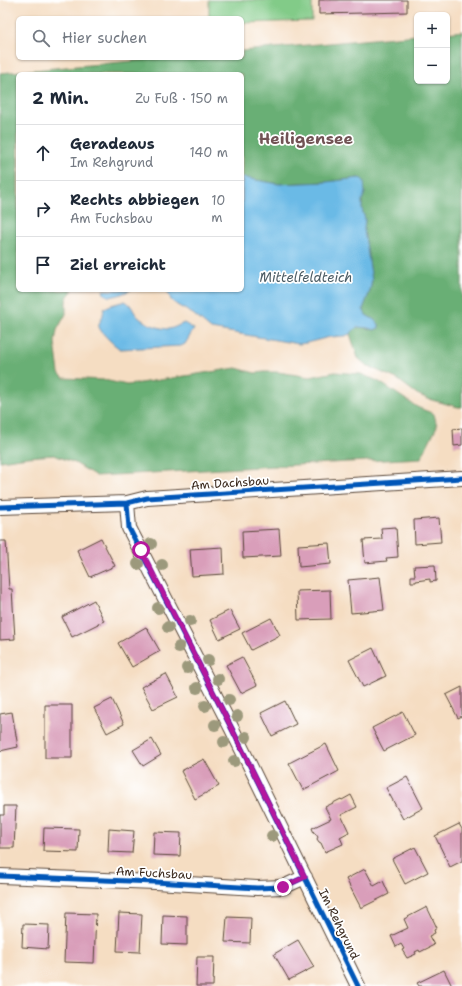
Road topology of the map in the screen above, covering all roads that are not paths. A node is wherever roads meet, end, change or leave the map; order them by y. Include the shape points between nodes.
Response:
1 (462, 478) edge
2 (127, 503) junction
3 (0, 507) edge
4 (0, 876) edge
5 (305, 877) junction
6 (358, 986) edge

1 - 2 street, Am Dachsbau via 147,498
2 - 3 street, Am Dachsbau
2 - 5 street, Im Rehgrund via 130,528
4 - 5 street, Am Fuchsbau via 257,888 283,887
5 - 6 street, Im Rehgrund

